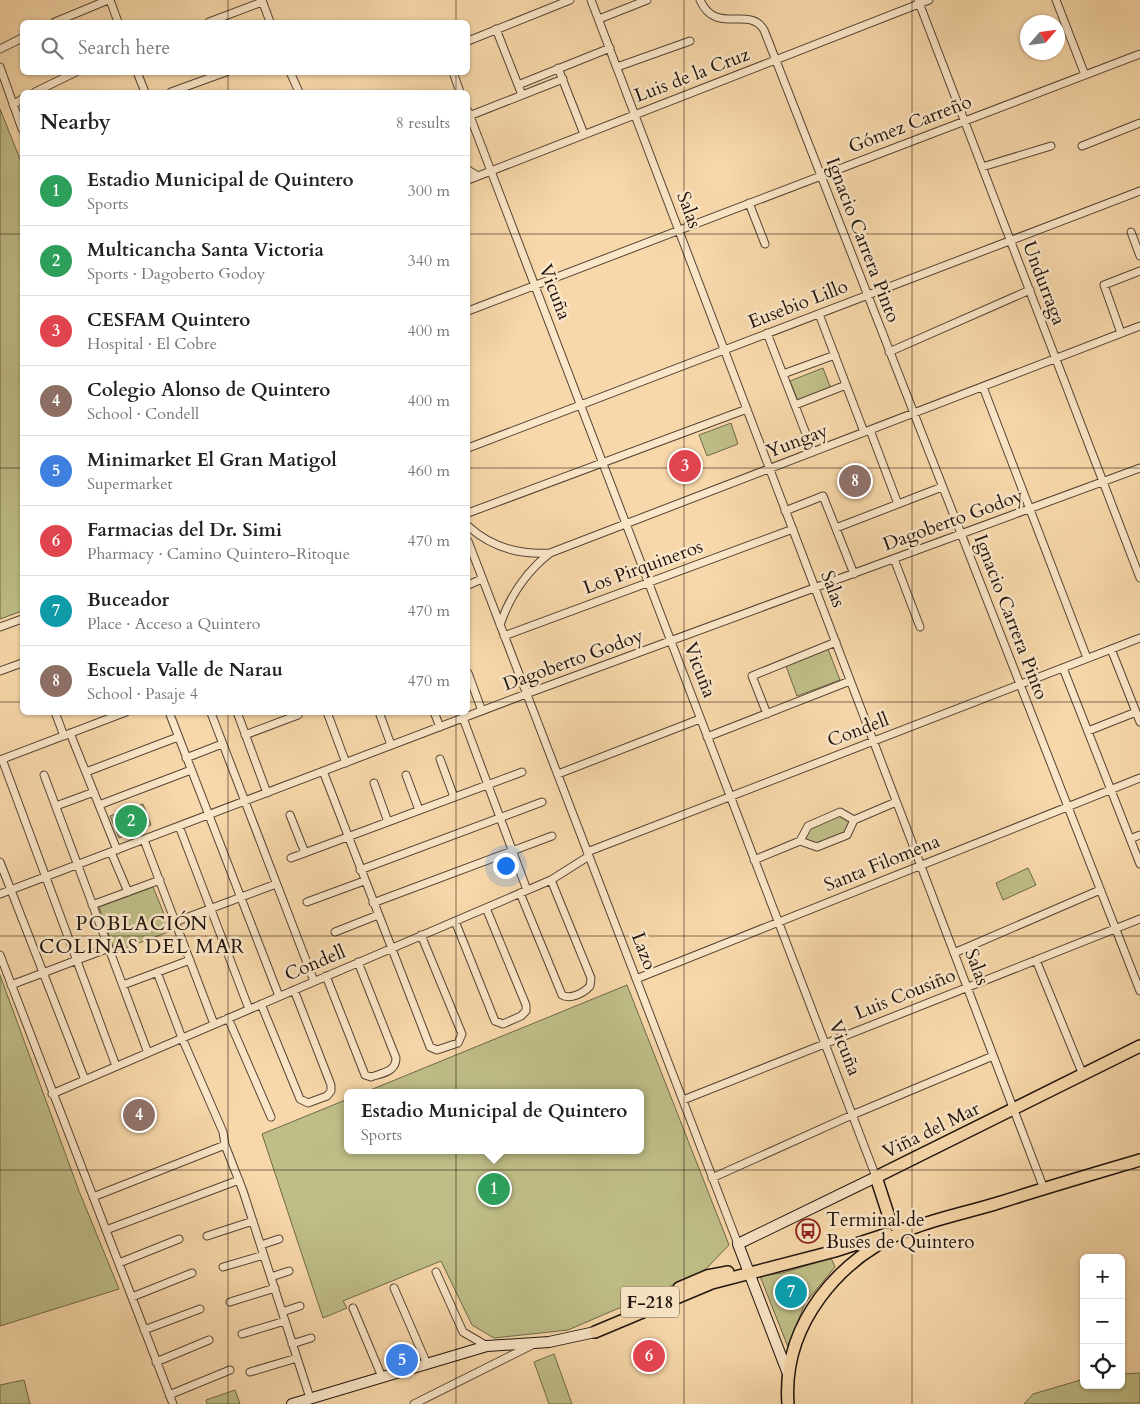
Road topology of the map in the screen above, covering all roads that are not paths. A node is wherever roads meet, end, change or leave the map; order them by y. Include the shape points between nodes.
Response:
1 (109, 0) edge
2 (570, 0) edge
3 (591, 0) edge
4 (646, 0) edge
5 (700, 0) edge
6 (929, 0) edge
7 (1056, 0) edge
8 (262, 1) edge
9 (919, 2) edge
10 (598, 19) junction
11 (60, 20) edge
12 (117, 20) edge
13 (214, 20) edge
14 (269, 20) edge
15 (496, 30) junction
16 (20, 39) edge
17 (470, 40) edge
18 (690, 41) dead end
19 (610, 48) junction
20 (0, 49) edge
21 (1140, 54) edge
22 (775, 60) junction
23 (0, 68) edge
24 (558, 68) junction
25 (617, 68) junction
26 (70, 75) edge
27 (138, 75) edge
28 (218, 75) edge
29 (291, 75) edge
30 (454, 75) edge
31 (1085, 75) junction
32 (563, 79) junction
33 (518, 85) junction
34 (39, 90) edge
35 (144, 90) edge
36 (176, 90) edge
37 (298, 90) edge
38 (459, 90) edge
39 (522, 95) junction
40 (20, 100) edge
41 (13, 105) junction
42 (470, 113) edge
43 (635, 114) junction
44 (470, 119) edge
45 (965, 121) junction
46 (1140, 123) edge
47 (20, 124) edge
48 (584, 134) junction
49 (1051, 146) dead end
50 (1082, 146) dead end
51 (982, 167) junction
52 (470, 171) edge
53 (490, 171) junction
54 (478, 176) junction
55 (820, 176) junction
56 (470, 179) edge
57 (1140, 192) edge
58 (749, 203) junction
59 (679, 230) junction
60 (1131, 232) dead end
61 (1010, 240) junction
62 (765, 244) dead end
63 (1140, 256) edge
64 (1140, 271) edge
65 (534, 286) junction
66 (1030, 290) junction
67 (867, 295) junction
68 (470, 310) edge
69 (819, 314) junction
70 (1140, 326) edge
71 (767, 333) junction
72 (1122, 333) junction
73 (724, 350) junction
74 (889, 352) junction
75 (835, 355) junction
76 (1056, 359) junction
77 (783, 374) junction
78 (846, 385) junction
79 (983, 387) junction
80 (580, 405) junction
81 (795, 405) junction
82 (747, 409) junction
83 (913, 414) junction
84 (867, 431) junction
85 (470, 447) edge
86 (813, 452) junction
87 (602, 463) junction
88 (1140, 468) edge
89 (770, 469) junction
90 (1103, 482) junction
91 (942, 487) junction
92 (898, 504) junction
93 (1030, 509) junction
94 (786, 511) junction
95 (470, 513) edge
96 (625, 524) junction
97 (470, 528) edge
98 (836, 528) junction
99 (793, 530) junction
100 (961, 534) junction
101 (470, 547) edge
102 (550, 553) junction
103 (894, 559) junction
104 (854, 574) junction
105 (1140, 578) edge
106 (482, 580) junction
107 (648, 583) junction
108 (470, 584) edge
109 (815, 588) junction
110 (20, 620) edge
111 (500, 625) junction
112 (920, 627) dead end
113 (0, 628) edge
114 (504, 636) junction
115 (1140, 638) edge
116 (670, 641) junction
117 (836, 642) junction
118 (1111, 649) junction
119 (1087, 658) junction
120 (20, 664) edge
121 (1063, 668) junction
122 (0, 671) edge
123 (470, 678) edge
124 (850, 681) junction
125 (1020, 684) junction
126 (526, 694) junction
127 (482, 711) junction
128 (1136, 712) junction
129 (767, 714) junction
130 (56, 715) edge
131 (118, 715) edge
132 (170, 715) edge
133 (212, 715) edge
134 (238, 715) edge
135 (298, 715) dead end
136 (328, 715) edge
137 (380, 715) edge
138 (435, 715) edge
139 (462, 718) junction
140 (700, 719) junction
141 (1140, 722) edge
142 (440, 727) junction
143 (1088, 731) junction
144 (67, 735) junction
145 (245, 735) junction
146 (178, 737) junction
147 (707, 738) junction
148 (873, 741) junction
149 (222, 744) junction
150 (391, 745) junction
151 (186, 758) junction
152 (1, 759) edge
153 (440, 759) dead end
154 (346, 763) junction
155 (191, 770) junction
156 (323, 771) junction
157 (86, 772) junction
158 (522, 772) dead end
159 (558, 774) junction
160 (44, 775) dead end
161 (406, 775) dead end
162 (1140, 778) edge
163 (374, 783) dead end
164 (488, 785) junction
165 (1111, 789) junction
166 (94, 792) junction
167 (267, 793) junction
168 (730, 797) junction
169 (454, 798) junction
170 (244, 802) junction
171 (542, 802) dead end
172 (896, 802) junction
173 (99, 805) junction
174 (56, 806) junction
175 (1068, 806) junction
176 (419, 810) junction
177 (208, 815) junction
178 (290, 815) dead end
179 (500, 818) junction
180 (854, 820) junction
181 (388, 822) junction
182 (178, 826) junction
183 (552, 836) dead end
184 (1140, 836) edge
185 (348, 837) junction
186 (1130, 839) junction
187 (144, 840) junction
188 (800, 841) junction
189 (512, 850) junction
190 (114, 851) junction
191 (305, 853) junction
192 (588, 854) junction
193 (291, 858) dead end
194 (754, 860) junction
195 (0, 862) edge
196 (1140, 864) edge
197 (78, 865) junction
198 (920, 865) junction
199 (360, 870) junction
200 (45, 877) junction
201 (160, 880) junction
202 (551, 880) junction
203 (364, 881) junction
204 (276, 884) junction
205 (10, 890) junction
206 (1100, 890) junction
207 (524, 891) junction
208 (128, 892) junction
209 (0, 894) edge
210 (241, 898) junction
211 (307, 902) dead end
212 (373, 903) junction
213 (92, 905) junction
214 (486, 908) junction
215 (210, 909) junction
216 (378, 915) junction
217 (1140, 919) edge
218 (454, 921) junction
219 (176, 922) junction
220 (778, 922) junction
221 (1116, 929) junction
222 (335, 932) dead end
223 (421, 935) junction
224 (109, 948) junction
225 (390, 948) junction
226 (954, 953) junction
227 (0, 955) edge
228 (76, 960) junction
229 (190, 960) junction
230 (1036, 960) junction
231 (358, 962) junction
232 (157, 972) junction
233 (43, 973) junction
234 (326, 976) junction
235 (636, 979) junction
236 (314, 981) junction
237 (11, 985) junction
238 (123, 985) junction
239 (967, 988) junction
240 (294, 990) junction
241 (1140, 991) edge
242 (279, 996) junction
243 (262, 1004) junction
244 (249, 1009) junction
245 (228, 1018) junction
246 (214, 1024) junction
247 (182, 1038) junction
248 (825, 1044) junction
249 (1140, 1046) edge
250 (148, 1053) junction
251 (993, 1056) junction
252 (116, 1066) junction
253 (1083, 1075) junction
254 (85, 1080) junction
255 (52, 1094) junction
256 (682, 1100) junction
257 (1013, 1109) junction
258 (852, 1115) junction
259 (271, 1117) dead end
260 (225, 1145) junction
261 (1140, 1160) edge
262 (876, 1177) junction
263 (712, 1178) junction
264 (239, 1180) junction
265 (1044, 1189) junction
266 (93, 1197) junction
267 (254, 1221) junction
268 (891, 1223) junction
269 (910, 1229) junction
270 (106, 1230) junction
271 (207, 1236) dead end
272 (179, 1239) dead end
273 (279, 1239) dead end
274 (738, 1244) junction
275 (261, 1245) junction
276 (835, 1251) junction
277 (264, 1255) junction
278 (118, 1263) junction
279 (223, 1268) dead end
280 (289, 1271) dead end
281 (436, 1272) dead end
282 (750, 1272) junction
283 (841, 1272) junction
284 (192, 1273) dead end
285 (707, 1276) junction
286 (271, 1277) junction
287 (275, 1288) junction
288 (394, 1288) dead end
289 (697, 1289) junction
290 (132, 1297) junction
291 (230, 1302) dead end
292 (300, 1306) dead end
293 (200, 1308) dead end
294 (353, 1308) dead end
295 (282, 1312) junction
296 (285, 1321) junction
297 (144, 1330) junction
298 (595, 1332) junction
299 (242, 1334) dead end
300 (311, 1338) dead end
301 (209, 1340) dead end
302 (537, 1343) junction
303 (292, 1344) junction
304 (487, 1346) junction
305 (297, 1358) junction
306 (156, 1362) junction
307 (428, 1364) junction
308 (230, 1370) dead end
309 (250, 1372) dead end
310 (788, 1374) junction
311 (382, 1377) junction
312 (169, 1395) junction
313 (310, 1398) junction
314 (173, 1404) edge
315 (292, 1404) edge
316 (414, 1404) edge
317 (788, 1404) edge

1 - 11 street
1 - 12 street
2 - 15 street
3 - 10 street, Salas
4 - 10 street
5 - 22 street, Ignacio Carrera Pinto via 706,10 717,18 747,19 758,23 764,30
6 - 9 street, Luis de la Cruz
7 - 31 street
8 - 13 street
8 - 14 street
9 - 22 street, Luis de la Cruz
9 - 45 street, Undurraga
10 - 19 street, Salas
15 - 17 street
15 - 33 street
16 - 20 street
18 - 25 street
19 - 24 street
19 - 25 street, Salas
21 - 31 street, Gómez Carreño
22 - 43 street, Luis de la Cruz
22 - 55 street, Ignacio Carrera Pinto
23 - 41 street
24 - 32 street
24 - 33 street
25 - 43 street, Salas
26 - 34 street
27 - 35 street
28 - 36 street
29 - 37 street
30 - 38 street
31 - 45 street, Gómez Carreño
32 - 39 street
32 - 48 street
33 - 39 street
39 - 42 street
40 - 41 street
41 - 47 street
43 - 48 street, Luis de la Cruz
43 - 59 street, Salas
44 - 53 street, Vicuña
45 - 51 street, Undurraga
45 - 55 street, Gómez Carreño
46 - 50 street
48 - 53 street, Luis de la Cruz
49 - 51 street
51 - 61 street, Undurraga
52 - 54 street
53 - 54 street, Luis de la Cruz
53 - 65 street, Vicuña
54 - 56 street, Luis de la Cruz
55 - 58 street, Gómez Carreño
55 - 67 street, Ignacio Carrera Pinto
57 - 61 street, Eusebio Lillo
58 - 59 street, Gómez Carreño
58 - 62 street
59 - 65 street, Gómez Carreño
59 - 73 street, Salas
60 - 63 street
61 - 66 street, Undurraga
61 - 67 street, Eusebio Lillo
64 - 72 street via 1104,285
65 - 68 street, Gómez Carreño
65 - 80 street, Vicuña
66 - 74 street
66 - 76 street, Undurraga
67 - 69 street, Eusebio Lillo
67 - 74 street, Ignacio Carrera Pinto
69 - 71 street, Eusebio Lillo
69 - 75 street
70 - 72 street, Yungay
71 - 73 street, Eusebio Lillo
71 - 77 street
72 - 76 street, Yungay
73 - 80 street, Eusebio Lillo
73 - 82 street, Salas
74 - 83 street, Ignacio Carrera Pinto
75 - 77 street
75 - 78 street
76 - 79 street, Yungay
76 - 90 street, Undurraga
77 - 81 street
78 - 81 street
78 - 84 street
79 - 83 street, Yungay
79 - 93 street
80 - 85 street, Eusebio Lillo
80 - 87 street, Vicuña
81 - 86 street
82 - 87 street
82 - 89 street, Salas
83 - 84 street, Yungay
83 - 91 street, Ignacio Carrera Pinto
84 - 86 street, Yungay
84 - 92 street
86 - 89 street, Yungay
87 - 95 street
87 - 96 street, Vicuña
88 - 90 street, Dagoberto Godoy
89 - 94 street, Salas
89 - 96 street, Yungay
90 - 93 street, Dagoberto Godoy
90 - 105 street, Undurraga
91 - 92 street
91 - 100 street, Ignacio Carrera Pinto
92 - 98 street
93 - 100 street, Dagoberto Godoy
93 - 119 street
94 - 98 street via 824,496
94 - 99 street, Salas
96 - 102 street, Yungay
96 - 107 street, Vicuña
97 - 102 street, Yungay via 489,542 508,549 529,554
98 - 104 street
99 - 107 street, Los Pirquineros
99 - 109 street, Salas
100 - 103 street, Dagoberto Godoy
100 - 125 street, Ignacio Carrera Pinto
101 - 106 street, Lazo
102 - 111 street, Yungay via 518,586
103 - 104 street, Dagoberto Godoy
103 - 112 street
104 - 109 street, Dagoberto Godoy
106 - 108 street
106 - 111 street, Lazo
107 - 114 street, Los Pirquineros
107 - 116 street, Vicuña
109 - 116 street, Dagoberto Godoy
109 - 117 street, Salas
110 - 113 street
111 - 114 street, Lazo
114 - 126 street, Lazo
115 - 118 street, Condell
116 - 126 street, Dagoberto Godoy
116 - 140 street, Vicuña
117 - 124 street, Salas
117 - 129 street via 752,676
118 - 119 street, Condell
118 - 128 street
119 - 121 street, Condell
120 - 122 street
121 - 125 street, Condell
121 - 143 street
123 - 127 street
124 - 129 street
124 - 148 street, Salas
125 - 148 street, Condell
125 - 175 street, Ignacio Carrera Pinto
126 - 127 street, Dagoberto Godoy
126 - 159 street, Lazo
127 - 139 street, Dagoberto Godoy
128 - 141 street
128 - 143 street
129 - 147 street
130 - 144 street
131 - 144 street
132 - 146 street
133 - 149 street
134 - 145 street
135 - 145 street
136 - 154 street
137 - 150 street
138 - 142 street
139 - 142 street, Dagoberto Godoy
139 - 164 street
140 - 147 street, Vicuña
140 - 159 street
142 - 150 street, Dagoberto Godoy
143 - 165 street
144 - 152 street
144 - 157 street
145 - 167 street
146 - 151 street
146 - 157 street
147 - 168 street, Vicuña
148 - 168 street, Condell
148 - 172 street, Salas
149 - 151 street
149 - 170 street
150 - 154 street, Dagoberto Godoy
151 - 155 street
152 - 200 street
153 - 169 street
154 - 156 street, Dagoberto Godoy
155 - 173 street
155 - 177 street
156 - 167 street, Dagoberto Godoy
156 - 185 street
157 - 166 street
158 - 164 street
159 - 192 street, Lazo
160 - 174 street
161 - 176 street
162 - 165 street, Santa Filomena
163 - 181 street
164 - 169 street
164 - 179 street
165 - 175 street, Santa Filomena
165 - 186 street
166 - 173 street
166 - 174 street
167 - 170 street, Dagoberto Godoy
168 - 192 street, Condell
168 - 194 street, Vicuña
169 - 176 street
170 - 177 street, Dagoberto Godoy
170 - 204 street
171 - 179 street
172 - 180 street
172 - 198 street, Salas
173 - 190 street
174 - 197 street
175 - 198 street, Santa Filomena
175 - 206 street, Ignacio Carrera Pinto
176 - 181 street
177 - 182 street, Dagoberto Godoy
177 - 210 street
178 - 191 street
179 - 189 street
179 - 199 street
180 - 188 street via 847,834 817,847
180 - 188 street via 840,812 808,826
181 - 185 street
182 - 187 street, Dagoberto Godoy
182 - 215 street
183 - 189 street
184 - 186 street
185 - 191 street
185 - 199 street
186 - 196 street
187 - 190 street, Dagoberto Godoy
187 - 201 street
188 - 194 street
189 - 207 street
189 - 212 street
190 - 197 street, Dagoberto Godoy
190 - 208 street
191 - 193 street
192 - 202 street, Condell
192 - 235 street, Lazo
194 - 220 street, Vicuña
195 - 205 street
197 - 200 street, Dagoberto Godoy
197 - 213 street
198 - 220 street, Santa Filomena
198 - 226 street, Salas
199 - 203 street
200 - 205 street, Dagoberto Godoy
200 - 228 street
201 - 208 street
201 - 219 street
202 - 207 street, Condell
202 - 207 street via 591,978 585,991 570,997 562,995
203 - 211 street
203 - 212 street
204 - 210 street
204 - 236 street
205 - 209 street, Dagoberto Godoy
205 - 233 street
206 - 221 street, Ignacio Carrera Pinto
206 - 226 street
207 - 214 street, Condell
208 - 213 street
210 - 215 street
210 - 242 street
212 - 216 street
213 - 224 street
214 - 218 street, Condell
214 - 218 street via 526,1007 523,1015 505,1024 494,1019
215 - 219 street
215 - 244 street
216 - 222 street
216 - 225 street
217 - 221 street, Luis Cousiño
218 - 223 street, Condell
219 - 229 street
220 - 235 street, Santa Filomena
220 - 248 street, Vicuña
221 - 230 street, Luis Cousiño
221 - 241 street, Ignacio Carrera Pinto
223 - 225 street, Condell
223 - 225 street via 462,1034 458,1042 438,1050 430,1047
224 - 228 street
224 - 238 street
225 - 231 street, Condell
226 - 239 street, Salas
227 - 237 street
228 - 233 street
228 - 252 street
229 - 232 street
229 - 246 street
230 - 239 street, Luis Cousiño
230 - 253 street
231 - 234 street, Condell
231 - 234 street via 396,1058 392,1069 368,1077 364,1073
232 - 238 street
232 - 247 street
233 - 237 street
233 - 254 street
234 - 236 street, Condell
235 - 256 street, Lazo
236 - 240 street, Condell
237 - 255 street
238 - 250 street
239 - 248 street, Luis Cousiño
239 - 251 street, Salas
240 - 242 street, Condell
240 - 243 street via 332,1087 327,1096 310,1102 300,1099
242 - 243 street, Condell
243 - 244 street, Condell
244 - 245 street, Condell
245 - 246 street, Condell
245 - 259 street
246 - 247 street, Condell
247 - 250 street, Condell
247 - 260 street via 223,1132
248 - 256 street, Luis Cousiño
248 - 258 street, Vicuña
249 - 253 main road, Viña del Mar
250 - 252 street, Condell
251 - 257 street, Salas
251 - 258 street
252 - 254 street, Condell
253 - 257 main road, Viña del Mar
254 - 255 street, Condell
255 - 266 street
256 - 263 street, Lazo
257 - 262 main road, Viña del Mar
257 - 265 street, Salas
258 - 262 street, Vicuña
258 - 263 street
260 - 264 street
260 - 266 street
261 - 265 main road
262 - 268 main road, Vicuña
262 - 274 main road, Viña del Mar
263 - 274 street, Lazo
264 - 267 street
264 - 270 street
265 - 269 main road
266 - 270 street
267 - 271 street
267 - 275 street
268 - 269 main road
268 - 276 main road, F-218 via 884,1236
269 - 283 main road
270 - 278 street
272 - 278 street
273 - 275 street
274 - 282 main road, Lazo
275 - 277 street
276 - 282 main road, F-218
276 - 283 main road
277 - 279 street
277 - 286 street
278 - 290 street
280 - 286 street
281 - 304 street via 463,1332
282 - 285 main road, F-218
282 - 289 main road, F-218
282 - 310 main road, Lazo
283 - 310 main road via 808,1315
284 - 290 street
285 - 289 main road via 699,1282
285 - 298 main road, F-218 via 649,1302
286 - 287 street
287 - 291 street
287 - 295 street
288 - 307 street
289 - 298 main road, F-218
290 - 297 street
292 - 295 street
293 - 297 street
294 - 311 street
295 - 296 street
296 - 299 street
296 - 303 street
297 - 306 street
298 - 302 main road, F-218
300 - 303 street
301 - 306 street
302 - 304 main road, F-218
302 - 316 street
303 - 305 street
304 - 307 main road, F-218
305 - 309 street
305 - 313 street
306 - 312 street
307 - 311 main road, F-218
308 - 312 street
310 - 317 main road
311 - 313 main road, F-218
312 - 314 street
313 - 315 main road, F-218

